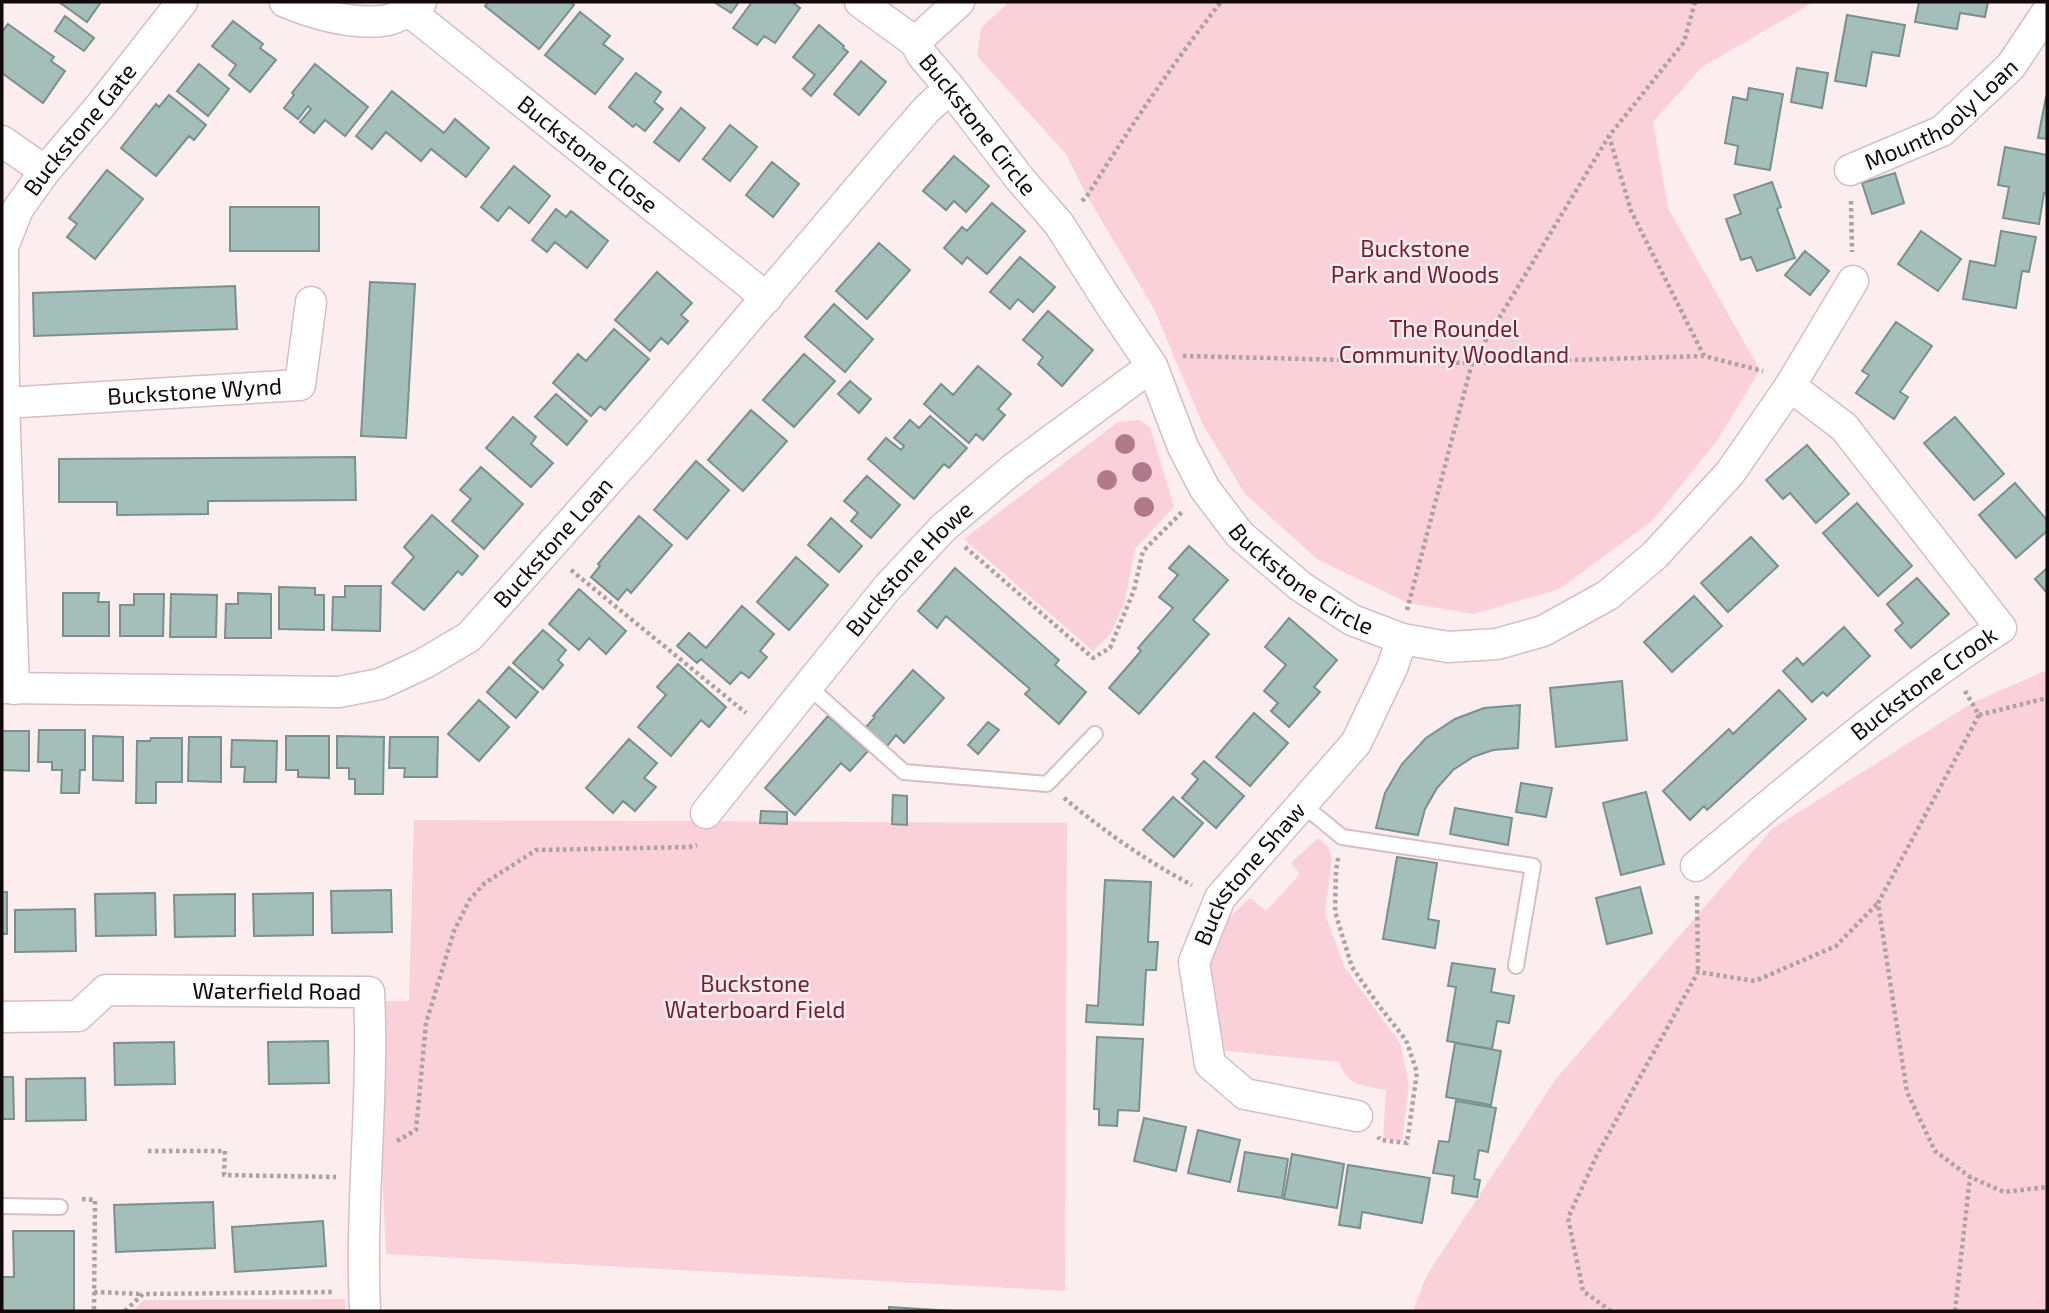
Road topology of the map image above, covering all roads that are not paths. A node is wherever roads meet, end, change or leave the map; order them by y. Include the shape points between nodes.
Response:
1 (182, 2) edge
2 (285, 2) edge
3 (860, 2) edge
4 (959, 2) edge
5 (415, 6) edge
6 (2047, 12) edge
7 (915, 42) junction
8 (950, 88) junction
9 (2, 141) edge
10 (1850, 170) road end
11 (45, 172) junction
12 (1853, 281) road end
13 (767, 298) junction
14 (311, 302) dead end
15 (1153, 366) junction
16 (1790, 386) junction
17 (4, 403) junction
18 (1402, 639) junction
19 (808, 686) junction
20 (8, 689) edge
21 (1095, 734) dead end
22 (1303, 805) junction
23 (706, 813) dead end
24 (1696, 866) road end
25 (1516, 966) dead end
26 (2, 1017) edge
27 (1357, 1116) road end
28 (2, 1206) edge
29 (60, 1207) road end
30 (365, 1302) edge

1 - 11 street, Buckstone Gate
2 - 5 street via 340,19 384,21
3 - 7 street, Buckstone Circle
4 - 7 street
5 - 13 street, Buckstone Close
6 - 10 street, Mounthooly Loan via 2011,66 1942,131
7 - 8 street, Buckstone Circle
8 - 13 street, Buckstone Loan via 926,110
8 - 15 street, Buckstone Circle via 1059,224
9 - 11 street
11 - 17 street, Buckstone Gate via 18,209 3,247
12 - 16 street, Buckstone Circle
13 - 20 street, Buckstone Loan via 470,637 423,664 380,684 340,692
14 - 17 street, Buckstone Wynd via 300,385
15 - 18 street, Buckstone Circle via 1183,447 1205,489 1241,535 1300,586 1352,620
15 - 19 street, Buckstone Howe via 1013,468 943,528 887,588
16 - 18 street, Buckstone Circle via 1730,473 1655,555 1608,595 1543,631 1497,644 1448,647
16 - 24 street, Buckstone Crook via 1844,426 2001,628 1846,742
17 - 20 street, Buckstone Gate
18 - 22 street, Buckstone Shaw via 1356,743
19 - 21 lane via 904,772 1047,784
19 - 23 street, Buckstone Howe
22 - 25 lane via 1342,836 1533,866
22 - 27 street, Buckstone Shaw via 1220,898 1194,962 1210,1063 1245,1094
26 - 30 street, Waterfield Road via 78,1016 106,990 369,992
28 - 29 lane

